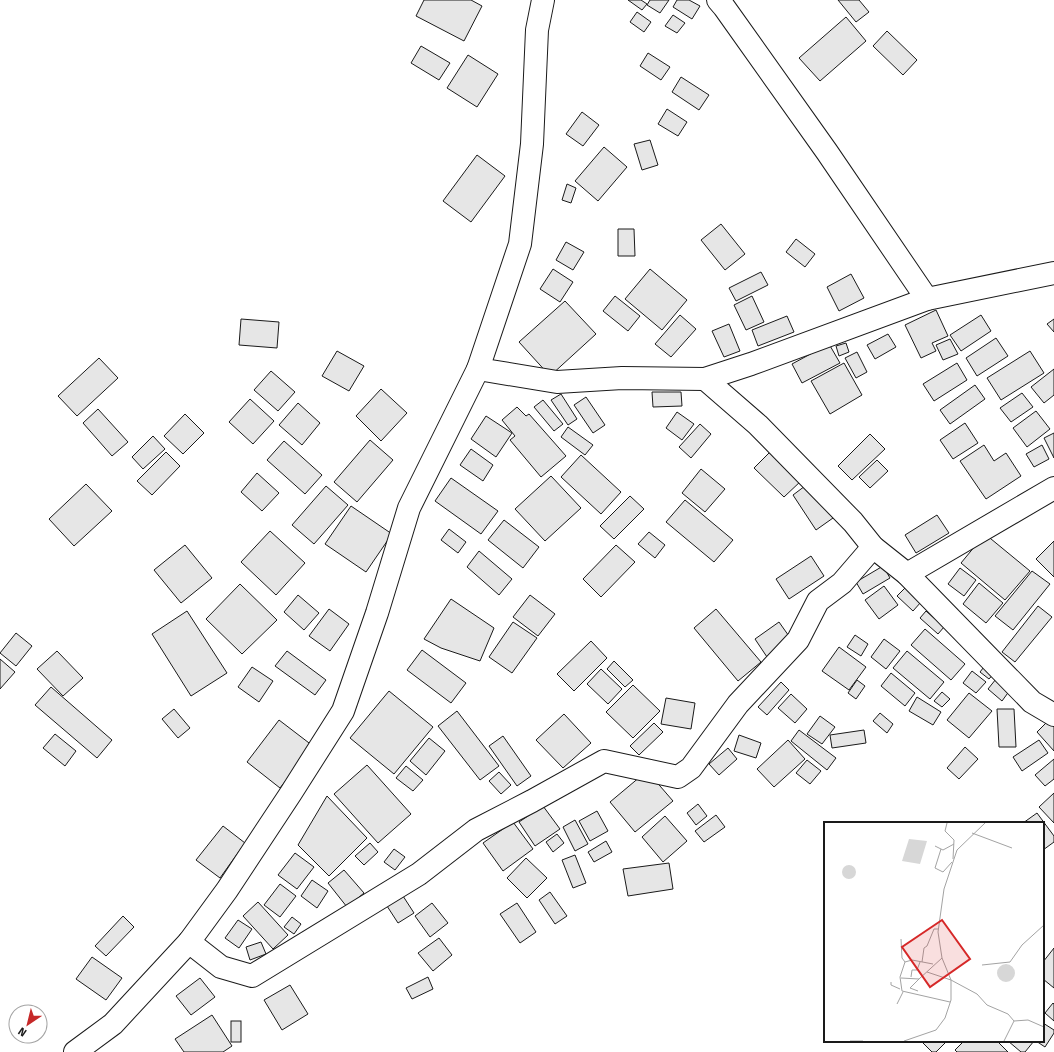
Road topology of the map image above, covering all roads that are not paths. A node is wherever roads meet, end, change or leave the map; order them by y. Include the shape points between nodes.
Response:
1 (543, 0) edge
2 (718, 0) edge
3 (1054, 273) edge
4 (927, 299) junction
5 (478, 369) junction
6 (705, 379) junction
7 (1054, 488) edge
8 (873, 547) junction
9 (907, 574) junction
10 (1054, 716) edge
11 (189, 942) junction
12 (75, 1052) edge

1 - 5 street via 537,30 532,144 520,244
2 - 4 street via 827,152
3 - 4 street
4 - 6 street
5 - 6 street via 557,382 622,378
5 - 11 street via 409,508 377,614 343,711 227,890
6 - 8 street via 758,425 853,522
7 - 9 street
8 - 9 street
8 - 11 street via 842,583 818,601 798,640 738,704 691,768 678,777 604,760 476,830 419,874 252,976 221,967
9 - 10 street via 1032,702
11 - 12 street via 113,1024

